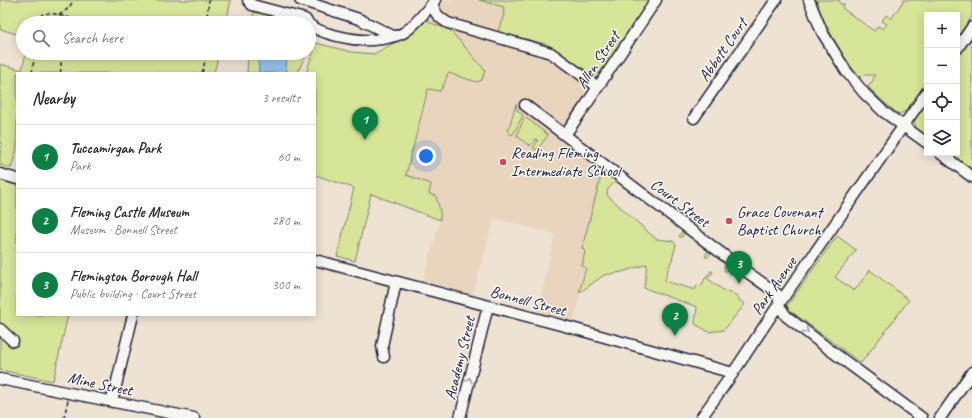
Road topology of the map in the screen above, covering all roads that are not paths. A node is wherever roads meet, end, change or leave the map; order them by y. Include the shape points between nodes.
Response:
1 (248, 0) edge
2 (300, 0) edge
3 (656, 0) edge
4 (776, 0) edge
5 (809, 0) edge
6 (434, 1) edge
7 (292, 16) edge
8 (972, 27) edge
9 (316, 29) edge
10 (393, 36) junction
11 (958, 48) edge
12 (598, 87) junction
13 (924, 96) edge
14 (525, 105) dead end
15 (694, 118) dead end
16 (904, 126) junction
17 (565, 135) junction
18 (924, 141) edge
19 (944, 156) edge
20 (0, 174) edge
21 (972, 177) edge
22 (16, 179) edge
23 (316, 260) edge
24 (396, 282) junction
25 (779, 304) junction
26 (488, 306) junction
27 (133, 316) edge
28 (0, 329) edge
29 (13, 342) dead end
30 (384, 357) dead end
31 (972, 372) edge
32 (733, 373) junction
33 (0, 379) edge
34 (112, 402) junction
35 (194, 418) edge
36 (460, 418) edge
37 (701, 418) edge
38 (922, 418) edge
39 (940, 418) edge

1 - 7 street via 259,8
2 - 10 street via 359,19
3 - 12 street, Allen Street
4 - 15 street, Abbott Court
5 - 16 street via 822,32 846,71 884,112
6 - 10 street via 403,33
6 - 12 street via 434,12 448,23 551,52
8 - 11 street
9 - 10 street via 358,40
12 - 17 street, Allen Street
13 - 16 street, Park Avenue
14 - 17 street, Court Street
16 - 18 street
16 - 25 street, Park Avenue
17 - 25 street, Court Street via 772,289 778,295
19 - 21 street
20 - 22 street
23 - 24 street, Bonnell Street
24 - 26 street, Bonnell Street
24 - 30 street via 382,346
25 - 32 street, Park Avenue
25 -> 38 street, Court Street via 786,316
26 - 32 street, Bonnell Street
36 -> 26 street, Academy Street
27 - 34 street
28 - 29 street
31 - 39 street
32 - 37 street, Park Avenue
33 - 34 street, Mine Street
34 - 35 street, Mine Street

